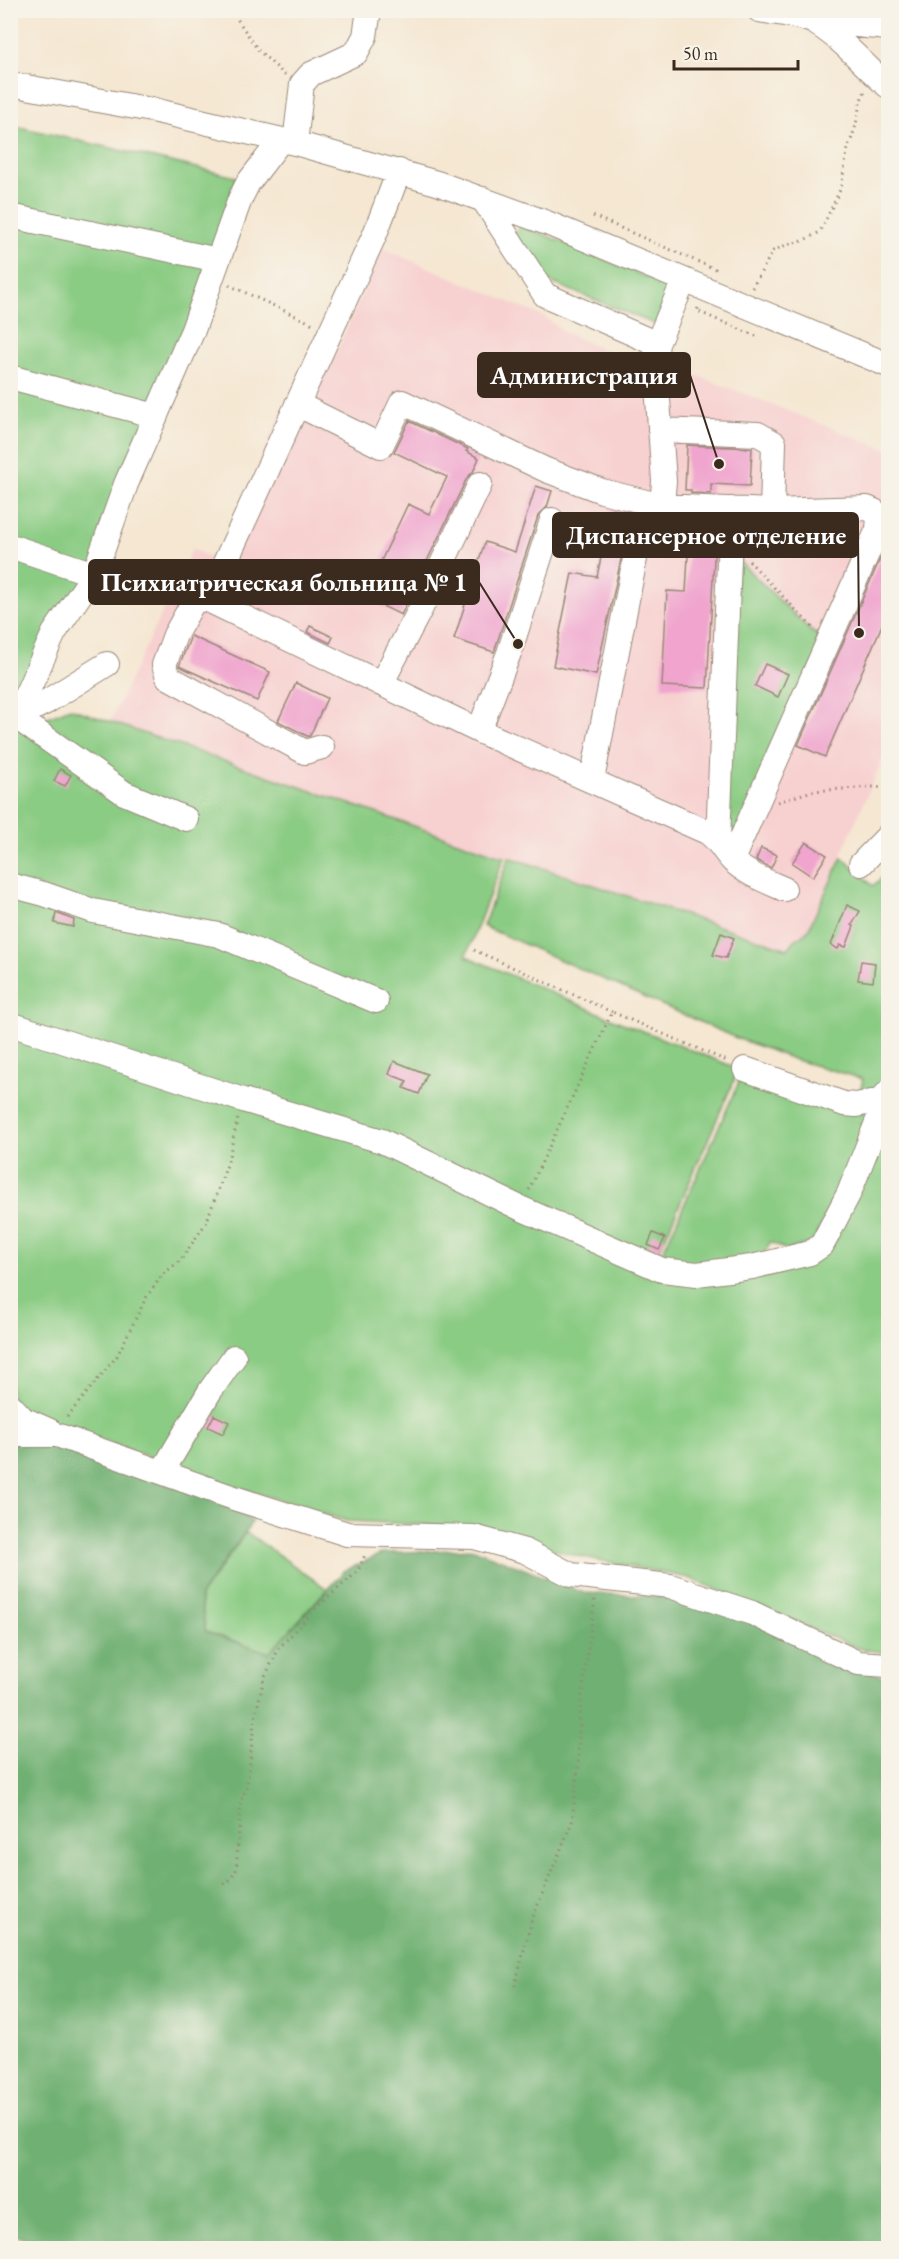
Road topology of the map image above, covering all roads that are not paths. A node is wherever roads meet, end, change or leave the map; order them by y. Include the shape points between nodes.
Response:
1 (369, 10) edge
2 (759, 10) edge
3 (812, 21) junction
4 (888, 28) edge
5 (881, 80) edge
6 (10, 84) edge
7 (288, 141) junction
8 (399, 171) junction
9 (483, 199) junction
10 (10, 216) edge
11 (216, 266) junction
12 (684, 280) junction
13 (657, 344) junction
14 (888, 365) edge
15 (10, 378) edge
16 (297, 404) junction
17 (156, 416) junction
18 (660, 430) junction
19 (480, 484) dead end
20 (662, 506) junction
21 (730, 509) junction
22 (772, 512) junction
23 (552, 520) dead end
24 (639, 538) dead end
25 (10, 546) edge
26 (94, 574) junction
27 (208, 600) junction
28 (107, 664) dead end
29 (381, 684) junction
30 (12, 715) edge
31 (479, 732) junction
32 (322, 747) dead end
33 (592, 780) junction
34 (186, 819) dead end
35 (888, 836) edge
36 (718, 840) junction
37 (732, 860) junction
38 (861, 864) dead end
39 (10, 885) edge
40 (784, 889) dead end
41 (376, 1002) dead end
42 (10, 1024) edge
43 (745, 1069) road end
44 (885, 1096) edge
45 (234, 1357) dead end
46 (10, 1405) edge
47 (57, 1434) junction
48 (10, 1435) edge
49 (162, 1472) junction
50 (888, 1665) edge

1 - 7 street via 365,36 356,53 311,74 302,84
2 - 3 street
3 - 4 street
3 - 5 street
6 - 7 street via 157,111
7 - 8 street
7 - 11 street via 248,183
8 - 9 street
8 - 16 street via 375,234
9 - 12 street
9 - 13 street via 545,295
10 - 11 street
11 - 17 street
12 - 13 street
12 - 14 street
13 - 18 street
15 - 17 street
16 - 20 street via 381,446 402,402 546,470 602,491
16 - 27 street
17 - 26 street via 126,484
18 - 20 street
18 - 22 street via 758,434 774,443
19 - 29 street via 422,608
20 - 21 street
21 - 22 street
21 - 36 street
22 - 37 street via 867,508 879,516 878,529
23 - 31 street
24 - 33 street
25 - 26 street
26 - 30 street via 54,633
27 - 29 street
27 - 32 street via 195,599 175,635 164,665 168,677 305,752
28 - 30 street via 46,702
29 - 31 street
30 - 34 street via 124,793
31 - 33 street
33 - 36 street
35 - 38 street
36 - 37 street
37 - 40 street via 745,871
39 - 41 street via 93,911 219,935
42 - 44 street via 382,1141 520,1208 662,1270 697,1274 810,1253 822,1245 849,1193
43 - 44 street via 844,1104 856,1105
45 - 49 street
46 - 47 street via 22,1419
47 - 48 street
47 - 49 street
49 - 50 street via 347,1534 474,1537 525,1551 571,1575 670,1586 752,1613 858,1663

